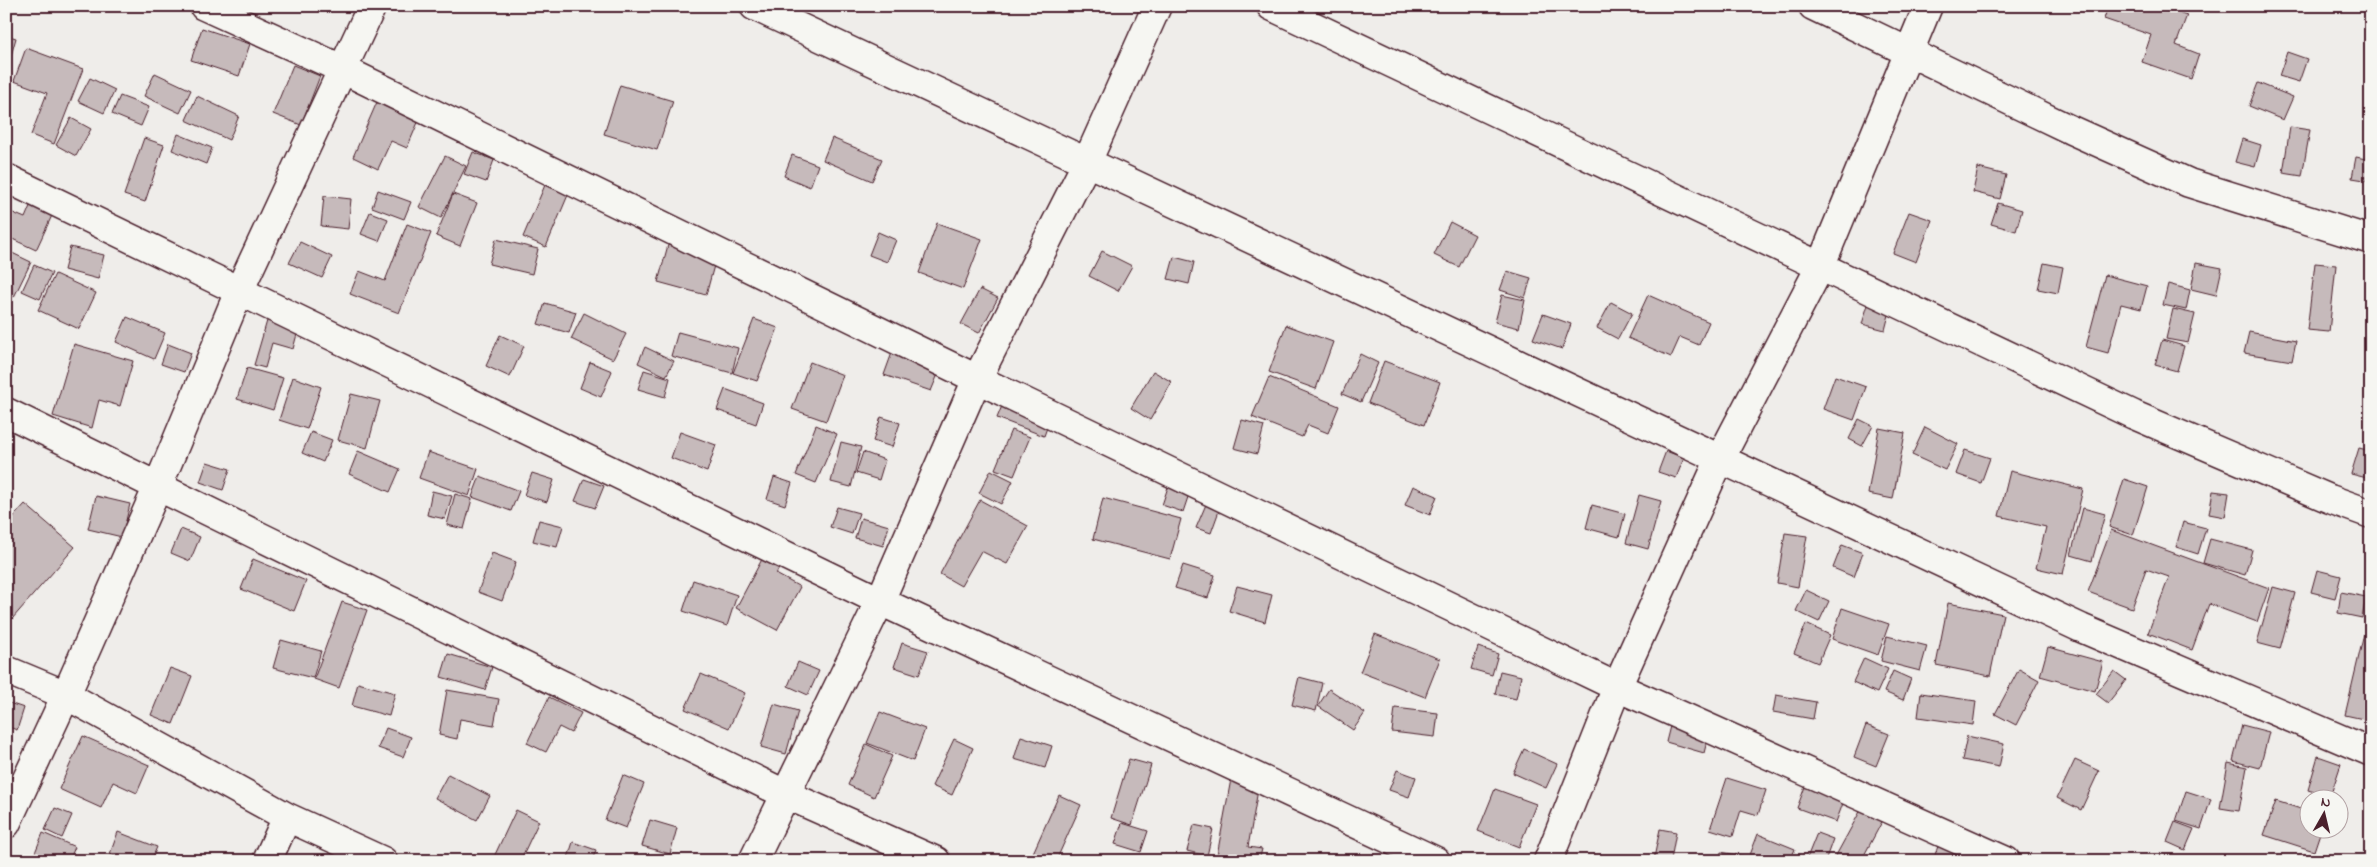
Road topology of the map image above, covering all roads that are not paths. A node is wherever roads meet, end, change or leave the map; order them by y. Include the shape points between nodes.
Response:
1 (204, 6) edge
2 (372, 6) edge
3 (754, 6) edge
4 (1157, 6) edge
5 (1271, 6) edge
6 (1813, 6) edge
7 (1928, 6) edge
8 (1909, 52) junction
9 (342, 70) junction
10 (1087, 162) junction
11 (6, 178) edge
12 (2371, 240) edge
13 (1820, 267) junction
14 (240, 289) junction
15 (977, 379) junction
16 (6, 412) edge
17 (1719, 461) junction
18 (158, 486) junction
19 (2371, 514) edge
20 (880, 601) junction
21 (6, 670) edge
22 (1617, 687) junction
23 (66, 695) junction
24 (2371, 752) edge
25 (785, 794) junction
26 (287, 816) junction
27 (6, 824) edge
28 (267, 861) edge
29 (383, 861) edge
30 (753, 861) edge
31 (936, 861) edge
32 (1436, 861) edge
33 (1548, 861) edge
34 (2006, 861) edge

1 - 9 street
2 - 9 street
3 - 10 street
4 - 10 street
5 - 13 street
6 - 8 street
7 - 8 street
8 - 12 street via 2071,130 2189,182
8 - 13 street
9 - 14 street
9 - 15 street
10 - 15 street
10 - 17 street
11 - 14 street
13 - 17 street
13 - 19 street via 2134,416
14 - 18 street
14 - 20 street
15 - 20 street
15 - 22 street
16 - 18 street
17 - 22 street
17 - 24 street via 2081,628
18 - 23 street
18 - 25 street
20 - 25 street
20 - 32 street
21 - 23 street
22 - 33 street
22 - 34 street
23 - 26 street
23 - 27 street
25 - 30 street
25 - 31 street
26 - 28 street
26 - 29 street

